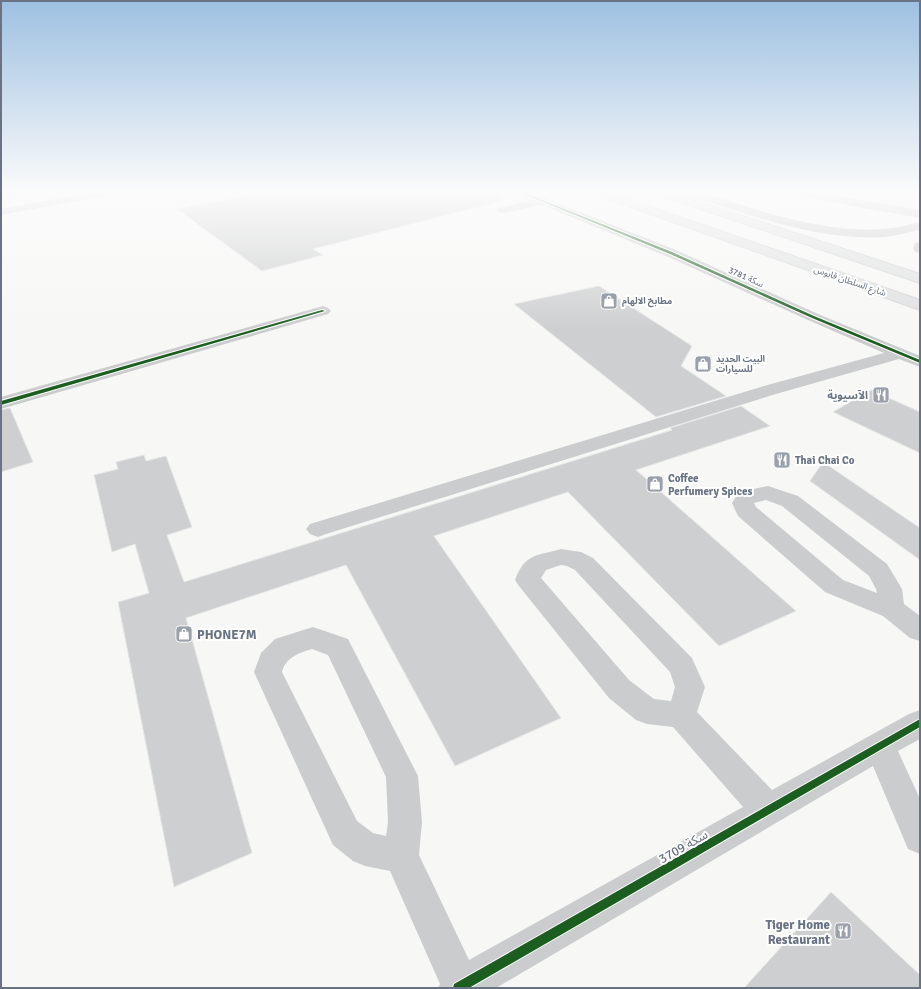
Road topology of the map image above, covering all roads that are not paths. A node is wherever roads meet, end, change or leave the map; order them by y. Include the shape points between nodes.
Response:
1 (634, 238) edge
2 (798, 238) edge
3 (729, 239) joint
4 (920, 246) edge
5 (920, 250) edge
6 (920, 279) edge
7 (920, 305) edge
8 (323, 311) dead end
9 (920, 315) edge
10 (899, 354) junction
11 (920, 362) edge
12 (1, 403) edge
13 (318, 529) dead end
14 (892, 609) junction
15 (920, 631) edge
16 (681, 715) junction
17 (920, 723) edge
18 (880, 746) junction
19 (768, 810) junction
20 (920, 837) edge
21 (402, 856) junction
22 (460, 987) edge

1 - 10 street, سكة 3781
2 - 6 highway
3 - 7 highway, شارع السلطان قابوس
3 - 9 highway
4 - 5 street
8 - 12 street
10 - 11 street, سكة 3781
10 - 13 street via 770,390
14 - 14 street via 889,588 878,570 790,500 768,493 746,497 743,503 746,511 834,586
14 - 15 street
16 - 16 street via 690,688 682,666 584,564 572,558 561,557 537,564 530,571 528,580 619,689 647,711
16 - 19 street
17 - 18 street, سكة 3709
18 - 19 street, سكة 3709
18 - 20 street
19 - 22 street, سكة 3709
21 - 21 street via 405,822 402,776 338,647 313,638 286,647 271,661 268,672 345,833 365,850
21 - 22 street

